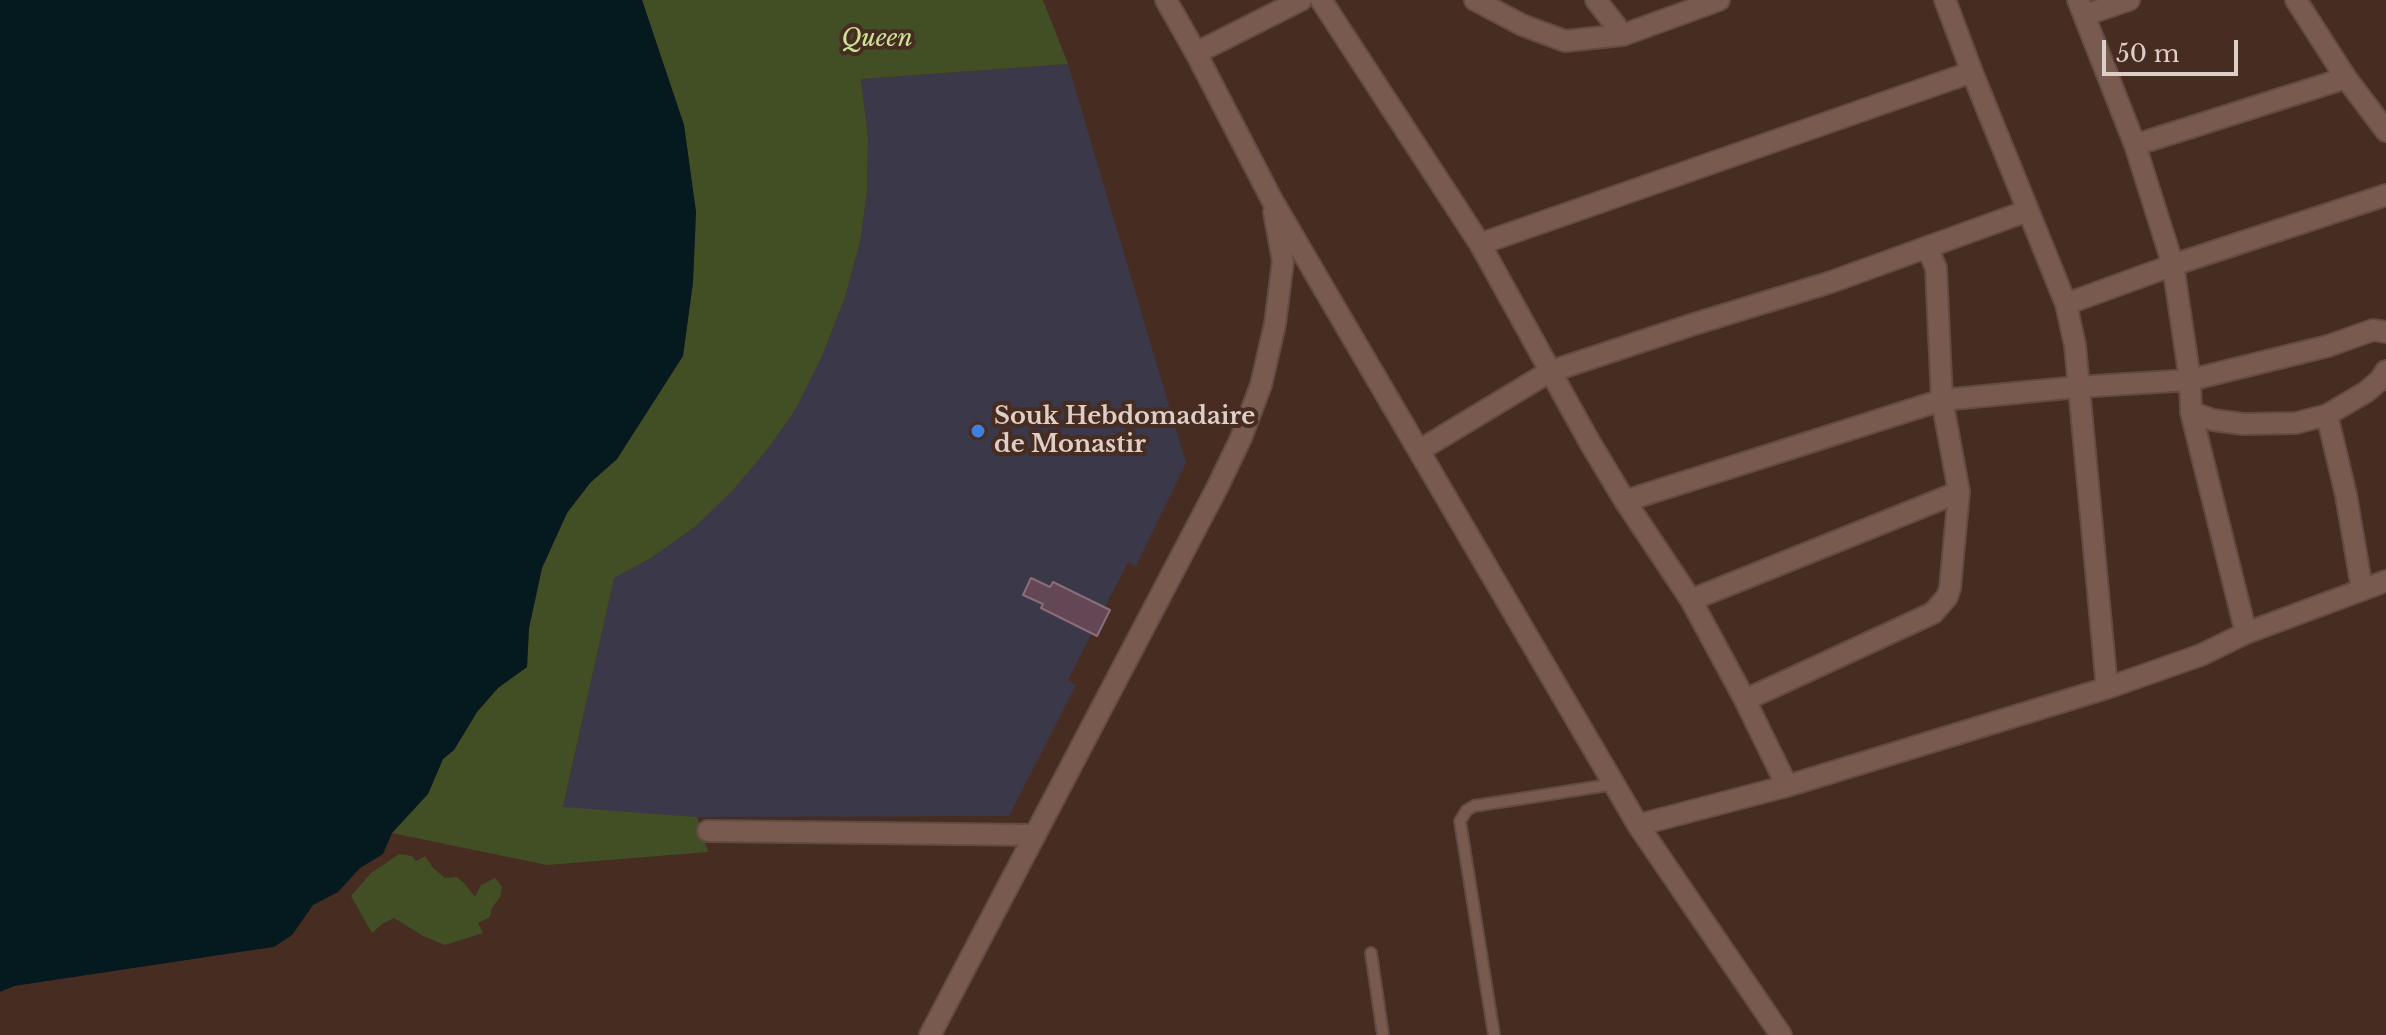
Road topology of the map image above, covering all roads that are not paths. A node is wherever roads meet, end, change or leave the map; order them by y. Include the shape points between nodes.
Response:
1 (1166, 0) edge
2 (1301, 0) edge
3 (1321, 0) edge
4 (1475, 0) edge
5 (1596, 0) edge
6 (1719, 0) edge
7 (1945, 0) edge
8 (2129, 0) edge
9 (2296, 0) edge
10 (2082, 7) edge
11 (1623, 35) junction
12 (1196, 53) junction
13 (1972, 72) junction
14 (2346, 78) junction
15 (2386, 131) edge
16 (2135, 145) junction
17 (2386, 195) edge
18 (1272, 200) junction
19 (2027, 211) junction
20 (1480, 244) junction
21 (1927, 247) junction
22 (2173, 265) junction
23 (2066, 304) junction
24 (2386, 332) edge
25 (2386, 371) edge
26 (1549, 372) junction
27 (2190, 380) junction
28 (2078, 387) junction
29 (1942, 400) junction
30 (2191, 412) junction
31 (2327, 415) junction
32 (1420, 450) junction
33 (1959, 492) junction
34 (1625, 501) junction
35 (2386, 581) edge
36 (2362, 589) junction
37 (1691, 600) junction
38 (2246, 633) junction
39 (2107, 688) junction
40 (1745, 700) junction
41 (1615, 784) junction
42 (1787, 786) junction
43 (1638, 825) junction
44 (708, 831) dead end
45 (1035, 835) junction
46 (1371, 953) dead end
47 (930, 1035) edge
48 (1383, 1035) edge
49 (1494, 1035) edge
50 (1781, 1035) edge

1 - 12 street
2 - 12 street
3 - 20 street
4 - 11 street via 1565,41
5 - 11 street
6 - 11 street
7 - 13 street
8 - 10 street
9 - 14 street
10 - 16 street
12 - 18 street
13 - 19 street
13 - 20 street
14 - 15 street
14 - 16 street
16 - 22 street
17 - 22 street
18 - 32 street
18 - 45 street via 1283,261 1261,385 1217,488
19 - 21 street
19 - 23 street
20 - 26 street
21 - 26 street
21 - 29 street via 1936,268
22 - 23 street
22 - 27 street
23 - 28 street
24 - 27 street via 2373,330
25 - 31 street via 2366,392
26 - 32 street
26 - 34 street
27 - 28 street
27 - 30 street
28 - 29 street
28 - 39 street
29 - 33 street
29 - 34 street
30 - 31 street via 2243,424 2296,423
30 - 38 street
31 - 36 street
32 - 41 street
33 - 37 street
33 - 40 street via 1950,588 1940,607
34 - 37 street
35 - 36 street
36 - 38 street
37 - 40 street
38 - 39 street
39 - 42 street
40 - 42 street
41 - 43 street
41 - 49 lane via 1474,806 1460,821
42 - 43 street
43 - 50 street
44 - 45 street
45 - 47 street
46 - 48 lane

